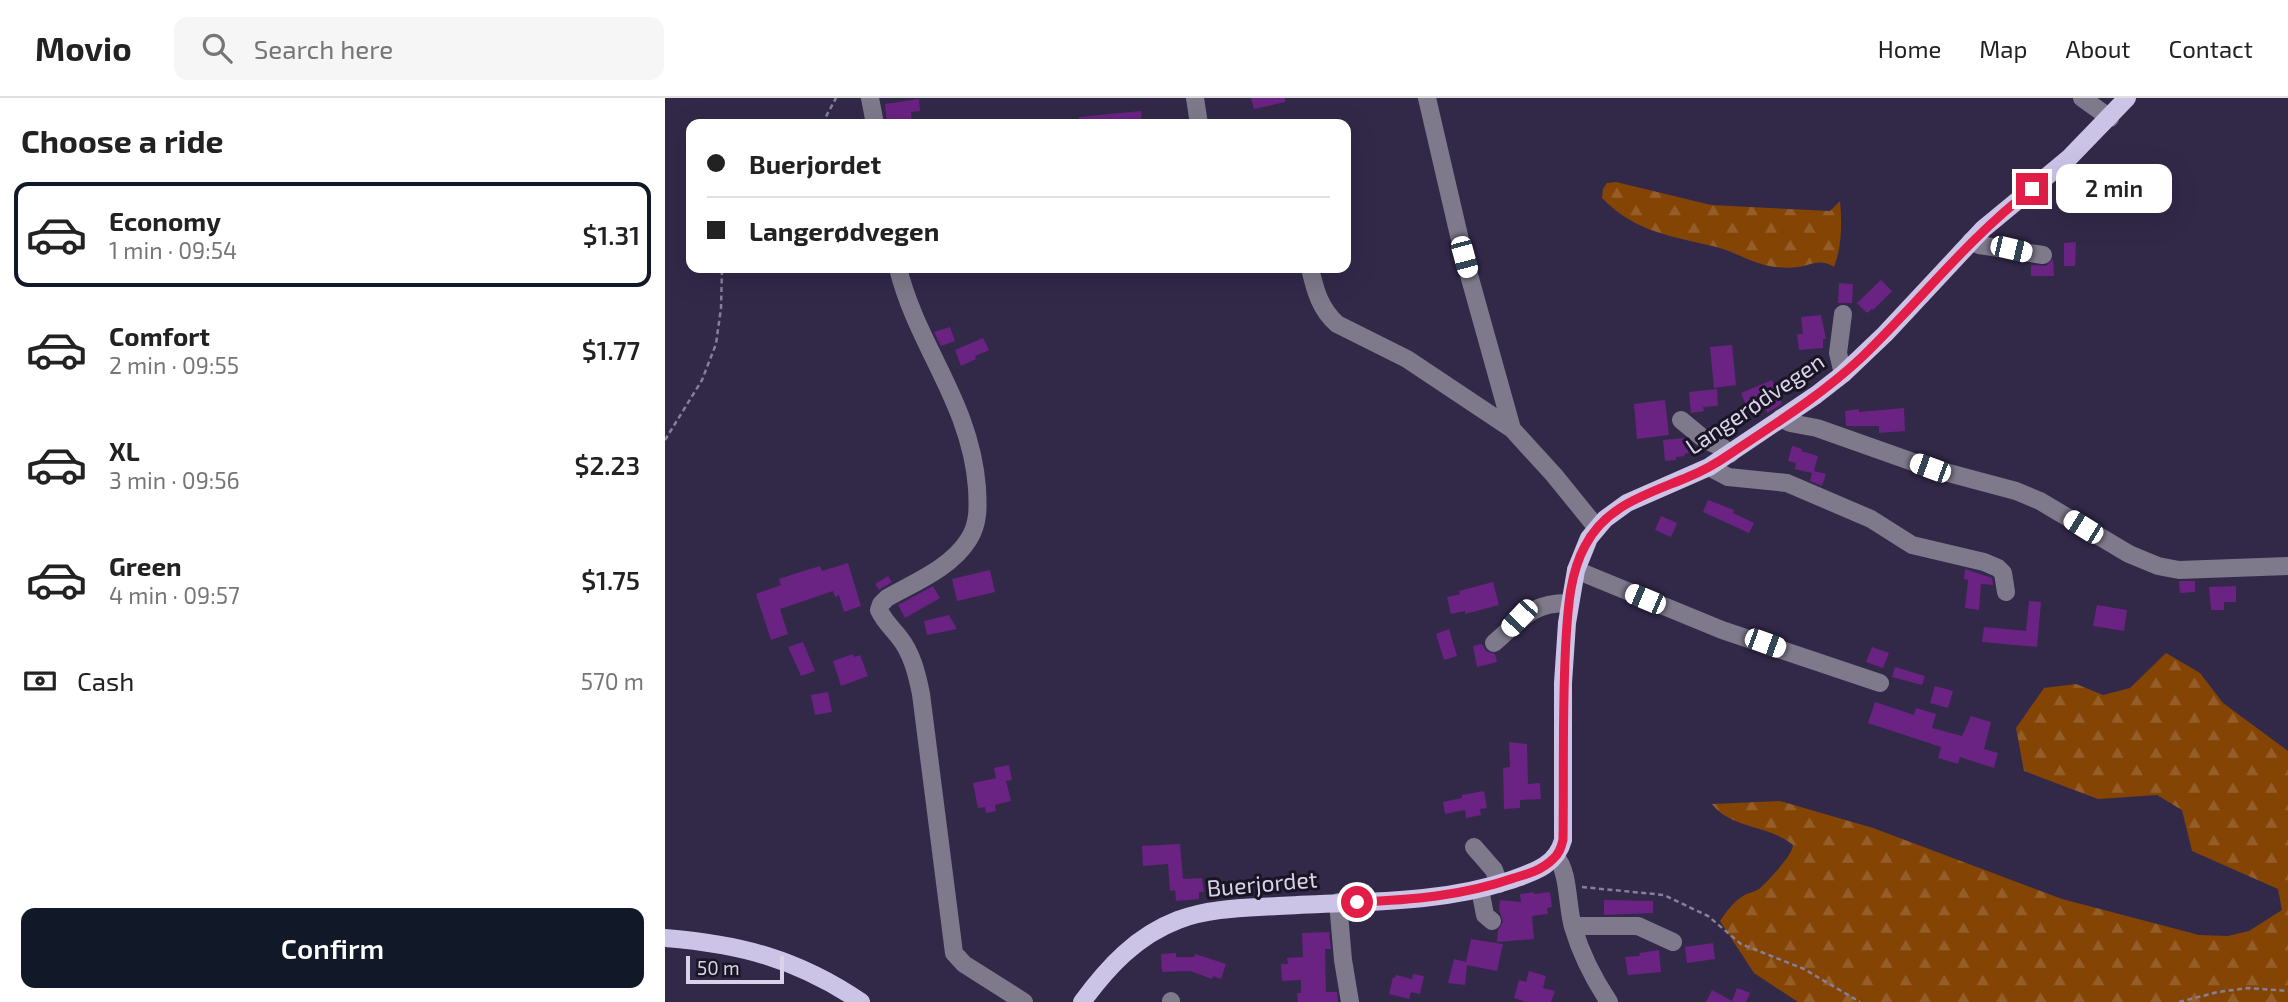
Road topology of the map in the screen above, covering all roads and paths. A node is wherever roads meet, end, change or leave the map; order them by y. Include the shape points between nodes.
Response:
1 (836, 98) edge
2 (870, 98) edge
3 (1195, 98) edge
4 (1427, 98) edge
5 (2082, 98) edge
6 (2127, 98) edge
7 (2110, 118) junction
8 (825, 119) edge
9 (874, 119) edge
10 (1198, 119) edge
11 (1971, 241) junction
12 (2043, 255) dead end
13 (722, 273) edge
14 (900, 273) edge
15 (1311, 273) edge
16 (1843, 314) dead end
17 (1843, 374) junction
18 (1781, 418) junction
19 (1681, 420) dead end
20 (1512, 429) junction
21 (665, 440) edge
22 (1730, 454) junction
23 (1709, 467) junction
24 (1597, 528) junction
25 (2288, 566) edge
26 (1576, 570) junction
27 (2005, 592) dead end
28 (1570, 603) junction
29 (1494, 643) dead end
30 (1880, 683) dead end
31 (1474, 847) dead end
32 (1556, 857) junction
33 (1499, 884) junction
34 (1565, 885) junction
35 (1479, 889) junction
36 (1338, 902) junction
37 (1492, 921) dead end
38 (1573, 926) junction
39 (665, 938) edge
40 (1673, 942) dead end
41 (2288, 991) edge
42 (860, 1002) edge
43 (1024, 1002) edge
44 (1082, 1002) edge
45 (1350, 1002) edge
46 (1609, 1002) edge
47 (1860, 1002) edge
48 (2179, 1002) edge

1 - 8 path
2 - 9 street
3 - 10 street
4 - 20 street via 1464,257
5 - 7 street
6 - 7 main road, Langerødvegen
7 - 11 main road, Langerødvegen
11 - 12 street
11 - 17 main road, Langerødvegen
13 - 21 path via 716,344 702,380
14 - 43 street via 920,332 965,426 975,470 977,522 960,551 887,598 879,610 901,639 919,685 954,953
15 - 20 street via 1320,302 1337,324 1406,359
16 - 17 street via 1838,353
17 - 18 main road, Langerødvegen
18 - 22 main road, Langerødvegen
18 - 25 street via 2040,500 2129,555 2158,566 2179,570
19 - 22 street
20 - 24 street
22 - 23 main road, Langerødvegen
23 - 24 main road, Langerødvegen via 1627,503
23 - 27 street via 1728,477 1787,483 1871,519 1912,545 1984,562 2003,573
24 - 26 main road, Langerødvegen via 1584,546
26 - 28 main road, Langerødvegen
26 - 30 street via 1721,629
28 - 29 street via 1546,604 1530,611
28 - 32 main road, Langerødvegen via 1563,683 1563,840
31 - 33 street via 1494,870
32 - 33 main road, Buerjordet
32 - 34 street, Langerødvegen
33 - 35 main road, Buerjordet
34 - 38 street, Langerødvegen
34 - 47 path via 1664,895 1708,916 1741,944 1804,970
35 - 36 main road, Buerjordet via 1425,899
35 - 37 street via 1485,915
36 - 44 main road, Buerjordet via 1233,908 1179,920 1128,949
36 - 45 street
38 - 40 street via 1638,926
38 - 46 street, Langerødvegen via 1590,973
39 - 42 main road via 717,943 777,958
41 - 48 path via 2248,988

